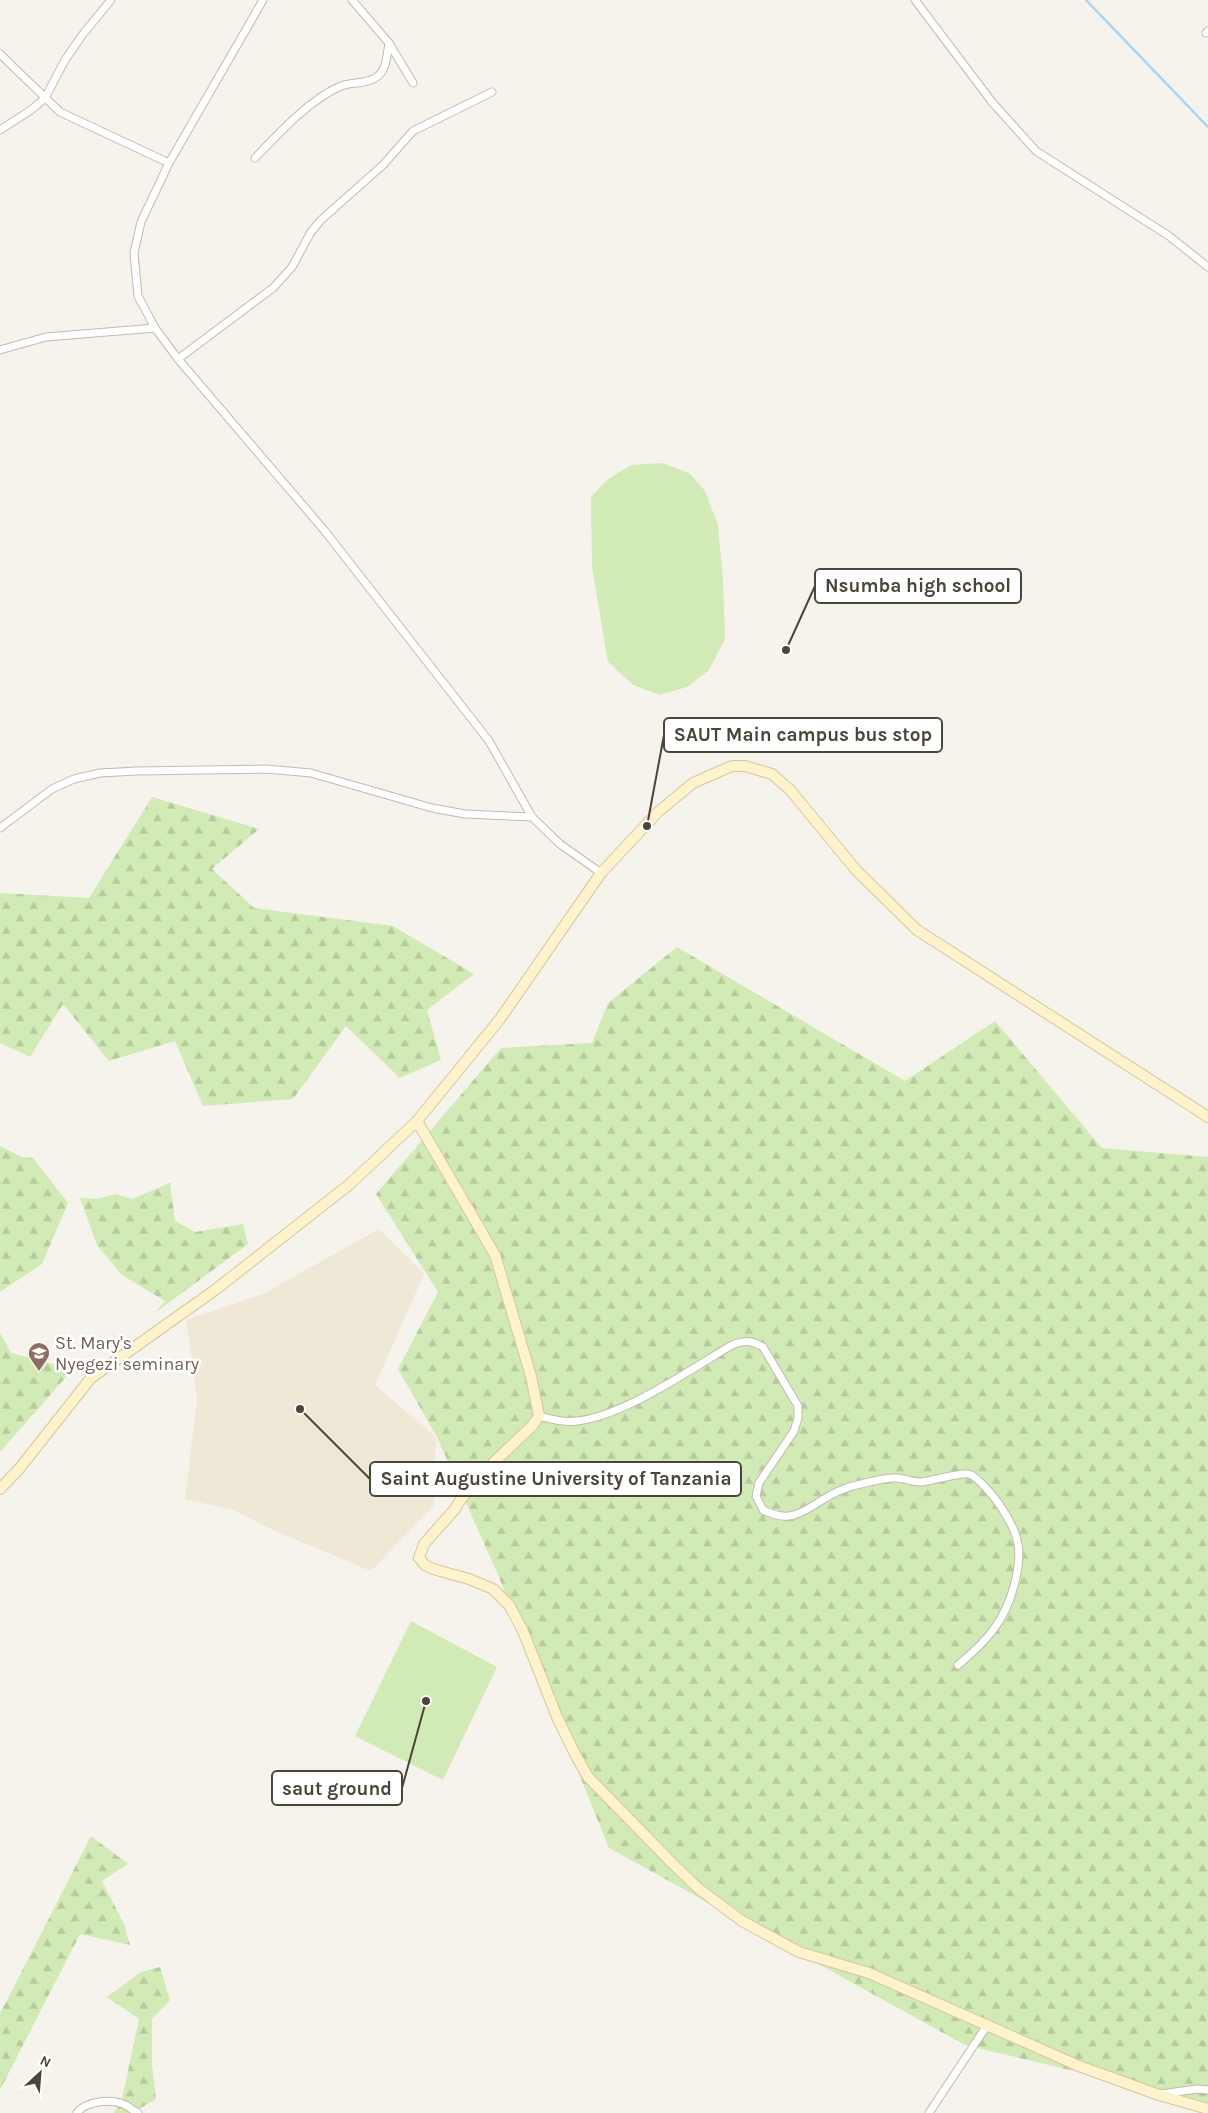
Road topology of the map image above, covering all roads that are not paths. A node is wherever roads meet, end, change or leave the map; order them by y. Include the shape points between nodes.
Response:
1 (111, 0) edge
2 (262, 0) edge
3 (352, 0) edge
4 (915, 0) edge
5 (389, 43) junction
6 (0, 54) edge
7 (413, 83) dead end
8 (492, 92) dead end
9 (45, 98) junction
10 (0, 130) edge
11 (255, 158) dead end
12 (169, 163) junction
13 (1208, 267) edge
14 (155, 328) junction
15 (0, 350) edge
16 (178, 358) junction
17 (532, 817) junction
18 (0, 828) edge
19 (601, 873) junction
20 (1208, 1117) edge
21 (417, 1121) junction
22 (539, 1416) junction
23 (0, 1489) edge
24 (958, 1664) dead end
25 (988, 2024) junction
26 (1208, 2090) edge
27 (1158, 2094) junction
28 (1208, 2109) edge
29 (77, 2113) edge
30 (138, 2113) edge
31 (929, 2113) edge

1 - 9 street via 65,60
2 - 12 street
3 - 5 street
4 - 13 street via 992,102 1036,151 1169,236
5 - 7 street
5 - 11 street via 385,65 376,78 340,87 316,101
6 - 9 street
8 - 16 street via 413,131 383,165 320,220 292,266 273,288
9 - 10 street
9 - 12 street via 60,112
12 - 14 street via 141,222 134,252 138,296
14 - 15 street via 46,337
14 - 16 street
16 - 17 street via 324,530 458,699 489,741
17 - 18 street via 465,814 432,808 311,773 266,769 137,771 100,773 74,779 52,789
17 - 19 street via 560,844
19 - 20 main road via 658,812 694,783 732,766 759,768 772,774 791,791 856,870 917,930
19 - 21 main road via 500,1019
21 - 22 main road via 495,1255 531,1376
21 - 23 main road via 350,1184 215,1290 91,1378
22 - 24 street via 558,1421 600,1417 636,1401 732,1345 743,1340 754,1341 763,1347 798,1406 794,1430 760,1482 756,1496 763,1510 778,1516 795,1516 830,1495 858,1484 898,1478 918,1482 968,1474 976,1478 999,1504 1013,1525 1020,1557 1011,1596 1000,1621 982,1644
22 - 25 main road via 460,1498 455,1509 424,1544 419,1558 433,1569 493,1589 510,1605 557,1717 588,1777 699,1889 742,1921 799,1952 869,1973
25 - 27 main road via 1024,2043
25 - 31 street
26 - 27 street
27 - 28 main road
29 - 30 street via 85,2106 105,2102 120,2103

